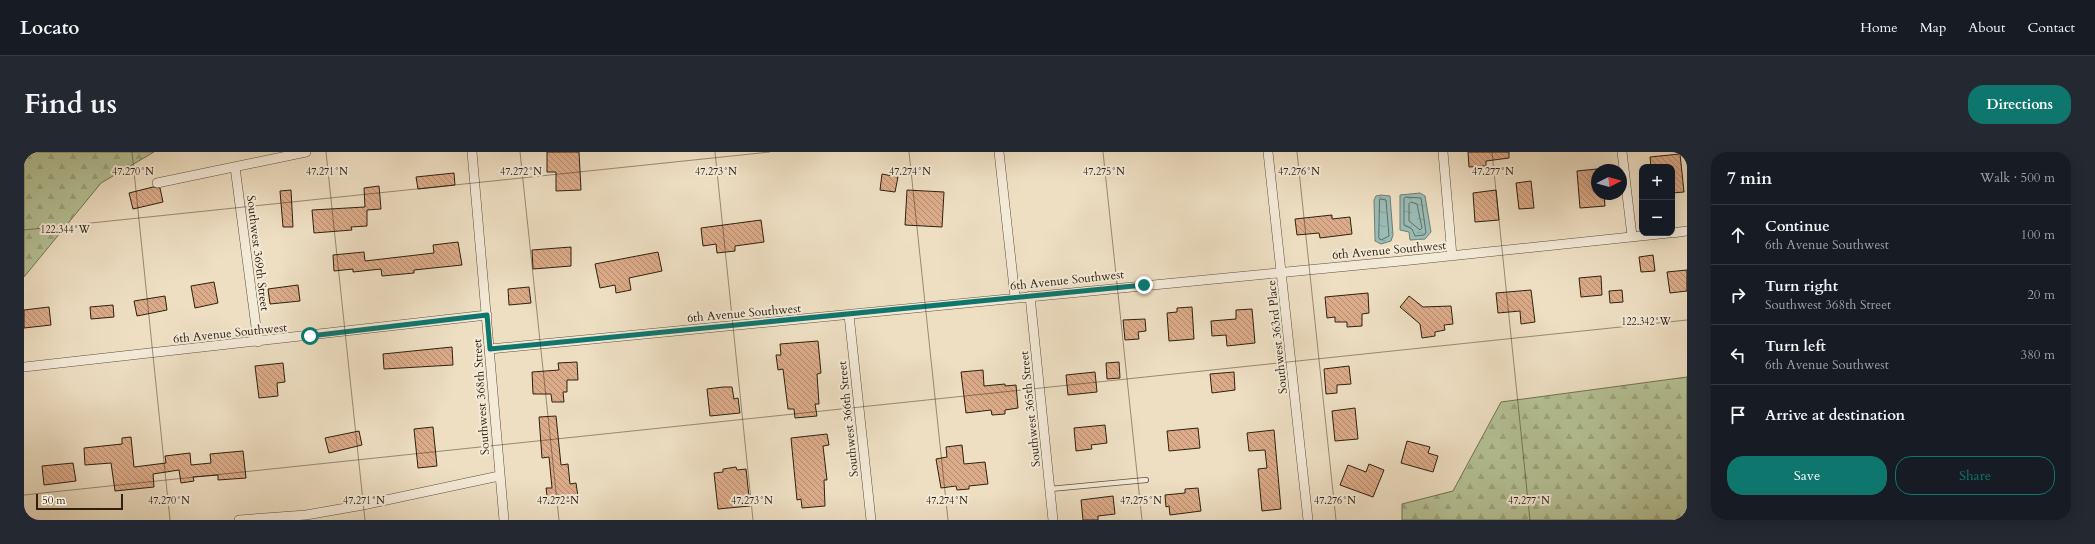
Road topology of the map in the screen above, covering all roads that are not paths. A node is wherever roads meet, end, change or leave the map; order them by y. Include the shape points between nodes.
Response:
1 (306, 152) edge
2 (472, 152) edge
3 (1000, 152) edge
4 (1268, 152) edge
5 (1443, 152) edge
6 (1622, 152) edge
7 (235, 167) junction
8 (157, 183) dead end
9 (1687, 231) edge
10 (1675, 232) edge
11 (1639, 235) edge
12 (1632, 236) junction
13 (1452, 256) junction
14 (1282, 272) junction
15 (1030, 296) junction
16 (1015, 297) junction
17 (487, 315) junction
18 (849, 315) junction
19 (258, 342) junction
20 (490, 349) junction
21 (24, 367) edge
22 (499, 476) junction
23 (1146, 480) dead end
24 (1050, 489) junction
25 (239, 520) edge
26 (504, 520) edge
27 (871, 520) edge
28 (1053, 520) edge
29 (1308, 520) edge

1 - 7 street
2 - 17 street, Southwest 368th Street
3 - 16 street
4 - 14 street, Southwest 363rd Place
5 - 13 street
6 - 12 street
7 - 8 street
7 - 19 street, Southwest 369th Street
9 - 10 street, 6th Avenue Southwest
11 - 12 street, 6th Avenue Southwest
12 - 13 street, 6th Avenue Southwest
13 - 14 street, 6th Avenue Southwest
14 - 15 street, 6th Avenue Southwest
14 - 29 street, Southwest 363rd Place
15 - 16 street, 6th Avenue Southwest
15 - 24 street, Southwest 365th Street
16 - 18 street, 6th Avenue Southwest
17 - 19 street, 6th Avenue Southwest
17 - 20 street, Southwest 368th Street
18 - 20 street, 6th Avenue Southwest
18 - 27 street, Southwest 366th Street
19 - 21 street, 6th Avenue Southwest
20 - 22 street, Southwest 368th Street
22 - 25 street via 306,515
22 - 26 street, Southwest 368th Street
23 - 24 lane
24 - 28 street, Southwest 365th Street

